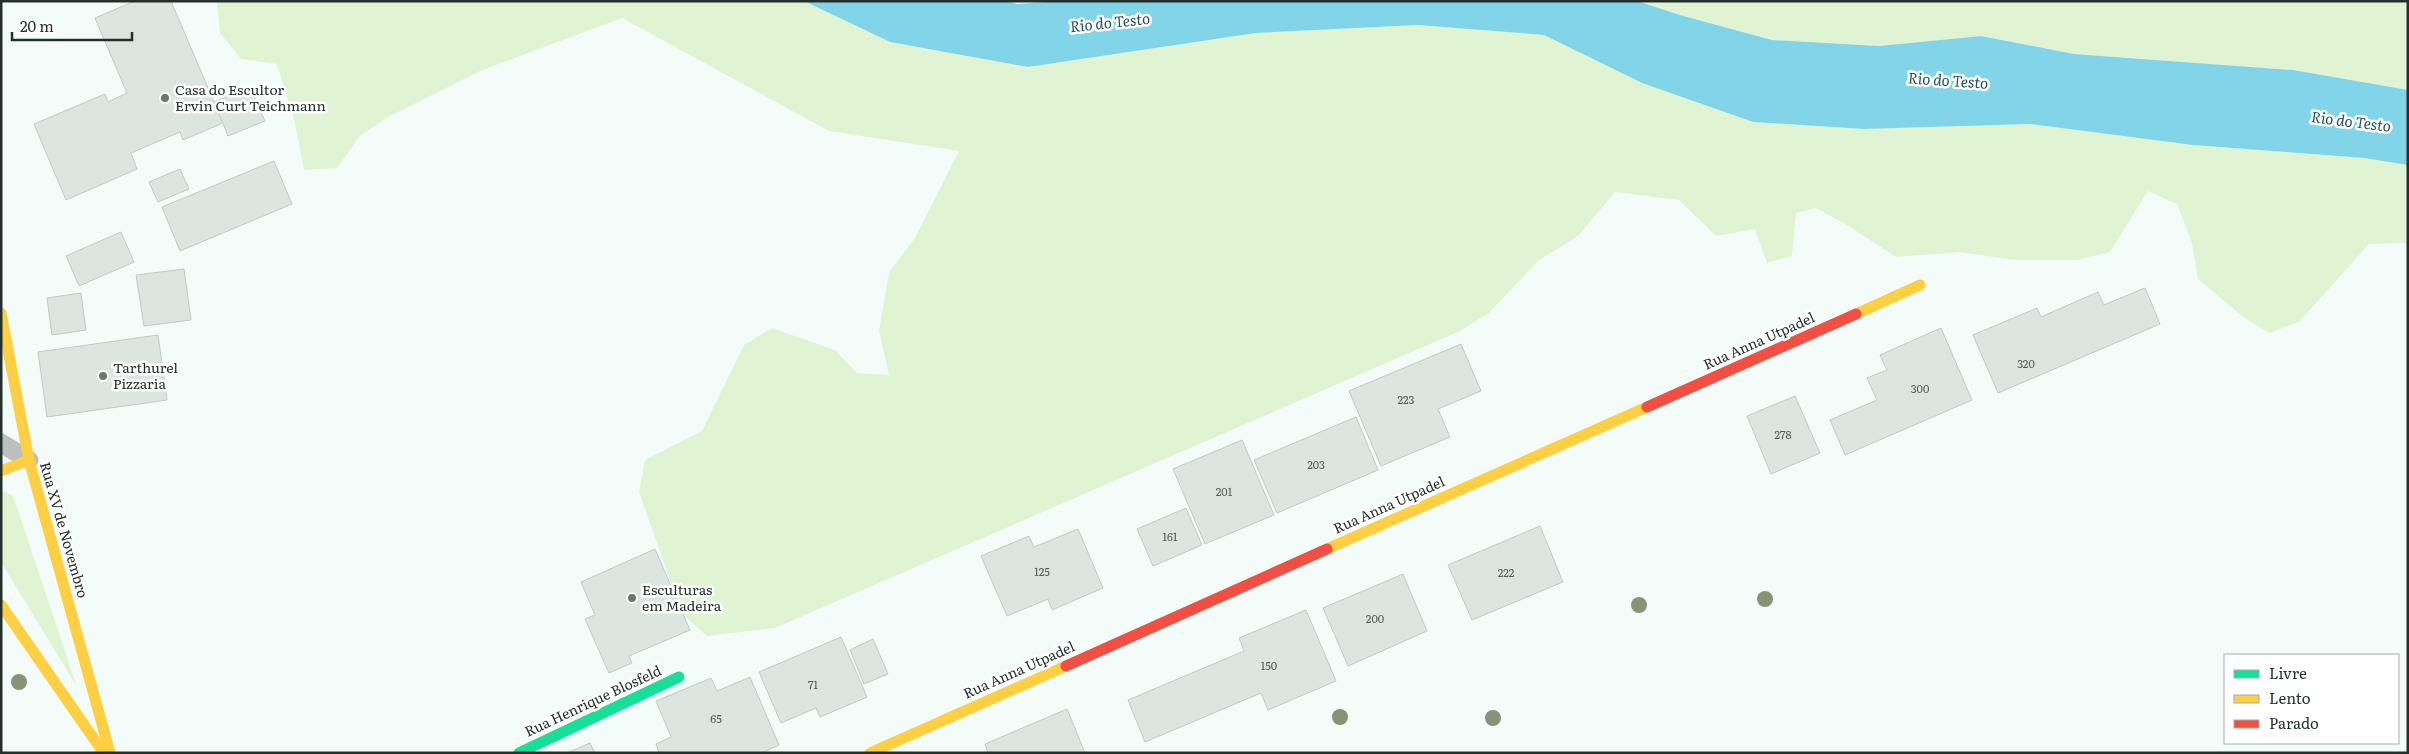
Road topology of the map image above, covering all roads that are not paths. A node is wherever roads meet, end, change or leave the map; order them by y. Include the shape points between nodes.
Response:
1 (1920, 286) dead end
2 (1, 313) edge
3 (1, 443) edge
4 (29, 460) junction
5 (1, 471) edge
6 (1, 604) edge
7 (679, 677) dead end
8 (104, 753) edge
9 (110, 753) edge
10 (519, 753) edge
11 (870, 753) edge

1 - 11 street, Rua Anna Utpadel
2 - 4 street, Rua XV de Novembro
3 - 4 lane
4 - 5 street
4 - 9 street, Rua XV de Novembro
6 - 8 street
7 - 10 street, Rua Henrique Blosfeld

